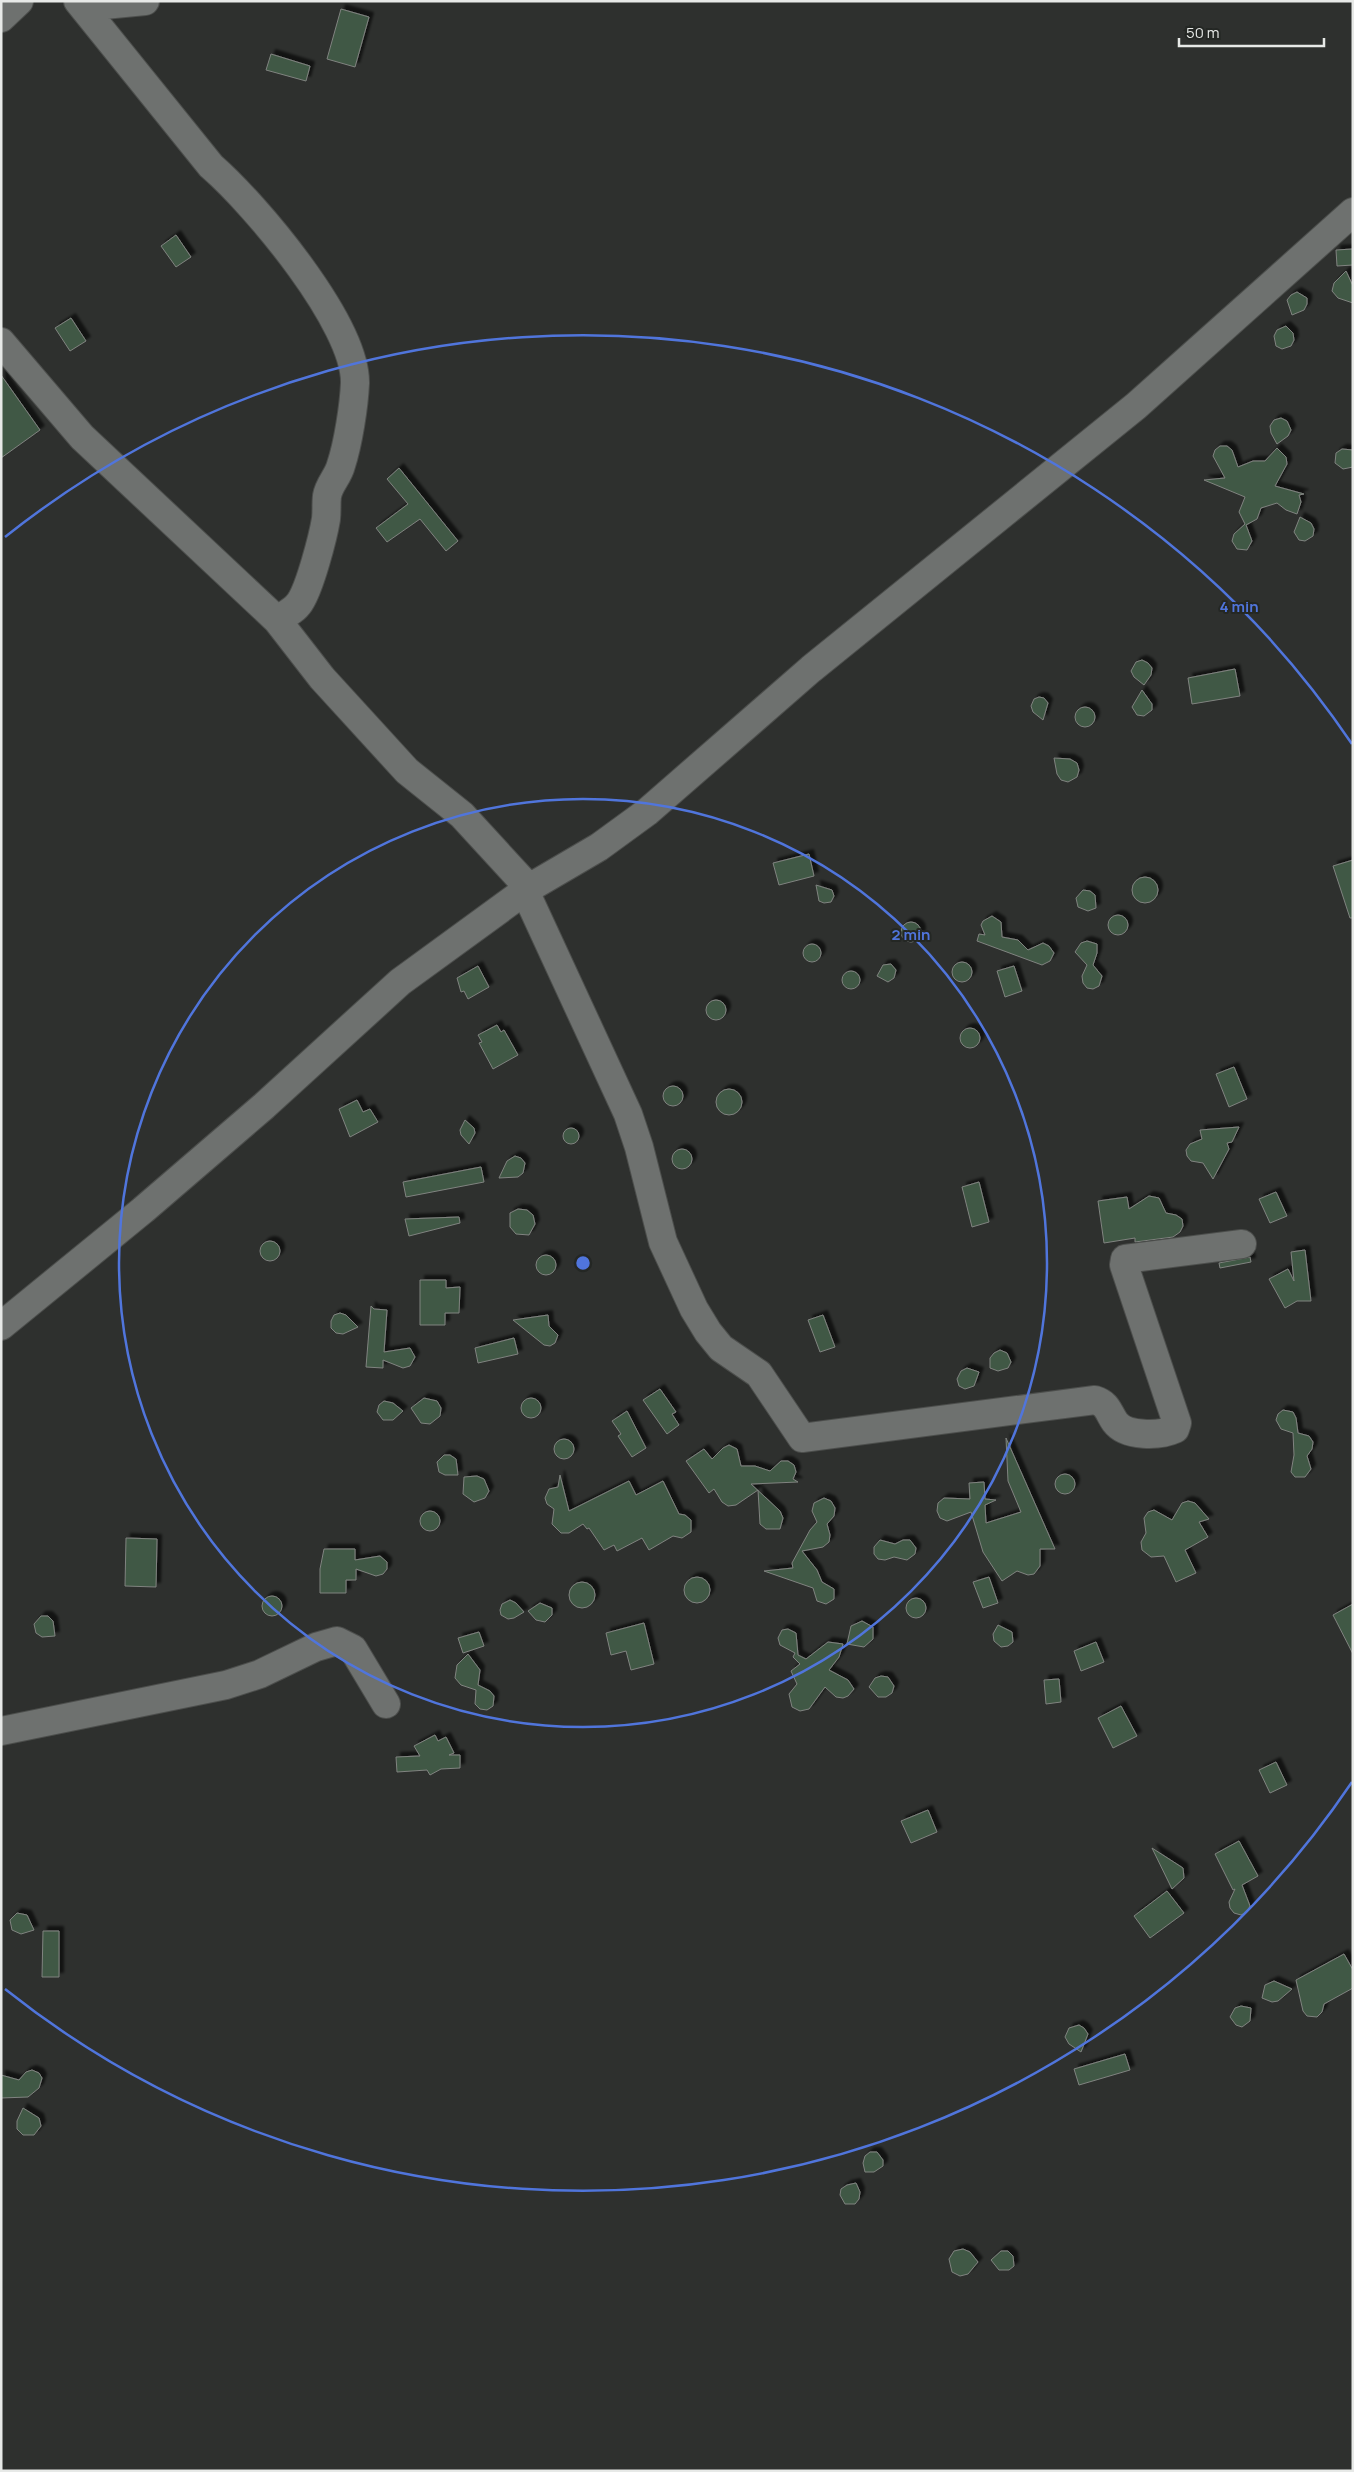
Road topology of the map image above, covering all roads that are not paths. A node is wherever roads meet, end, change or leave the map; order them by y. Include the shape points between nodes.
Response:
1 (19, 1) edge
2 (145, 1) edge
3 (80, 4) edge
4 (1, 18) edge
5 (1353, 212) edge
6 (1, 342) edge
7 (277, 620) junction
8 (527, 890) junction
9 (1242, 1244) dead end
10 (1, 1326) edge
11 (386, 1704) dead end
12 (1, 1731) edge

1 - 4 street
2 - 3 street
3 - 7 street via 211,166 236,187 277,236 340,330 354,363 354,400 341,467 329,486 326,516 315,560 301,601
5 - 8 street via 1136,406 811,669 647,812 599,847
6 - 7 street via 82,437
7 - 8 street via 322,678 407,771 469,822
8 - 9 street via 628,1114 663,1242 694,1310 722,1348 759,1374 802,1438 1095,1400 1107,1406 1115,1423 1126,1430 1148,1435 1169,1432 1177,1423 1124,1265 1125,1259
8 - 10 street via 400,982 264,1106
11 - 12 street via 353,1649 337,1641 226,1685

